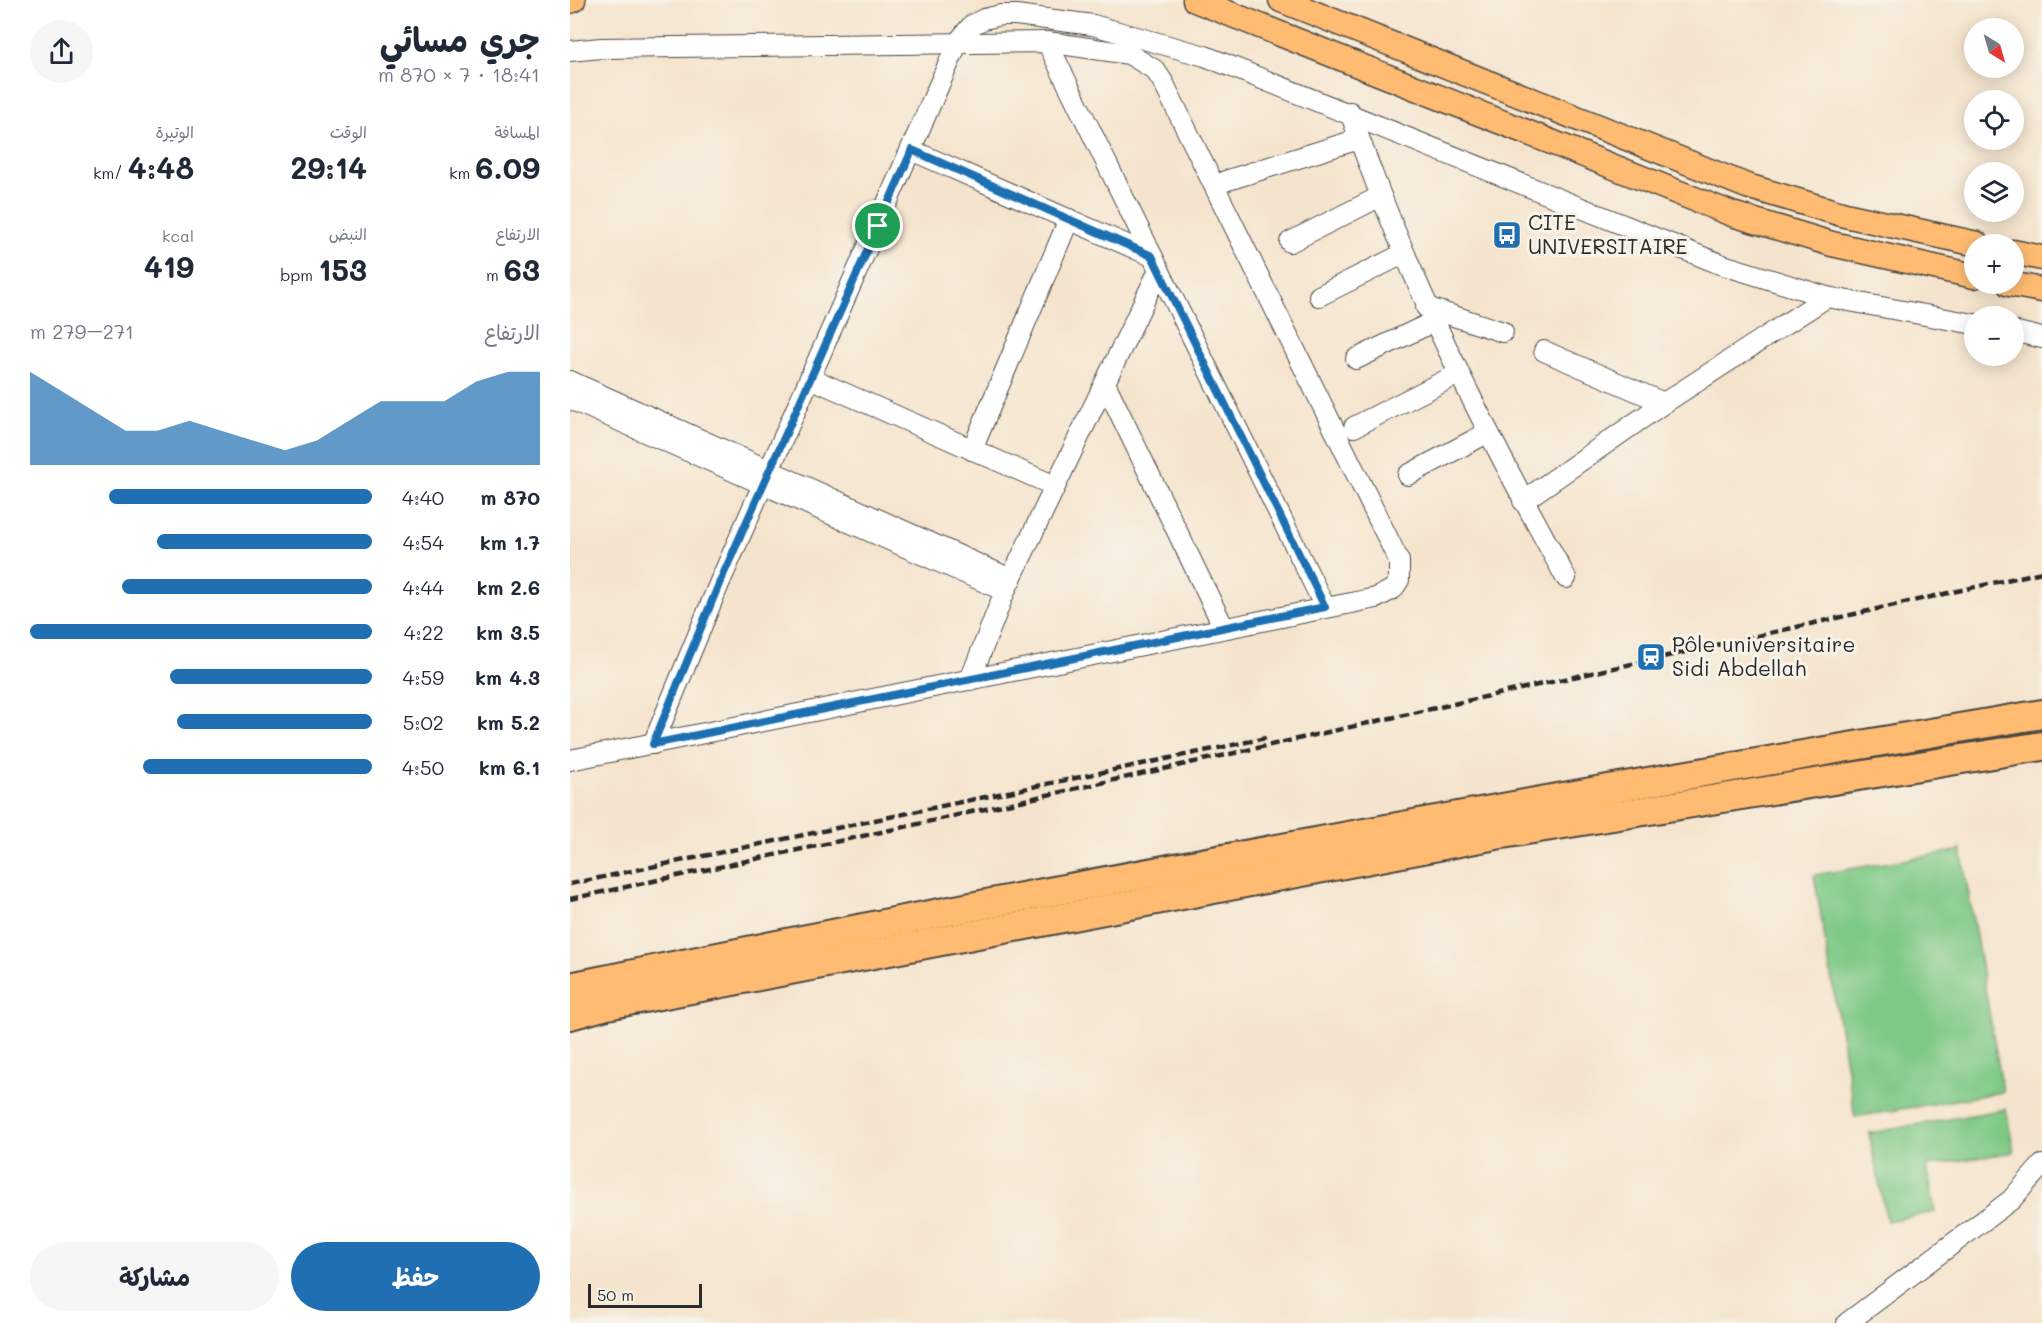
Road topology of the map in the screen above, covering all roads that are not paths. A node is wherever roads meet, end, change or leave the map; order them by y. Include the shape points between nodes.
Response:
1 (1195, 0) edge
2 (1281, 0) edge
3 (958, 42) junction
4 (1047, 42) junction
5 (570, 51) edge
6 (1350, 112) junction
7 (1359, 139) junction
8 (912, 150) junction
9 (1225, 181) dead end
10 (1379, 197) junction
11 (1069, 219) junction
12 (1964, 241) edge
13 (1290, 242) dead end
14 (1403, 254) junction
15 (2024, 254) edge
16 (2042, 258) edge
17 (1156, 263) junction
18 (1964, 274) edge
19 (2024, 287) edge
20 (2042, 291) edge
21 (1319, 296) dead end
22 (1827, 297) junction
23 (1430, 314) junction
24 (1964, 322) edge
25 (1503, 332) dead end
26 (2024, 334) edge
27 (2042, 338) edge
28 (1544, 351) dead end
29 (1356, 358) dead end
30 (1458, 374) junction
31 (810, 378) junction
32 (570, 381) edge
33 (1105, 383) junction
34 (570, 399) edge
35 (1664, 403) junction
36 (1354, 427) dead end
37 (1487, 434) junction
38 (972, 450) junction
39 (1408, 475) dead end
40 (767, 478) junction
41 (1054, 486) junction
42 (1523, 501) junction
43 (1566, 578) dead end
44 (1008, 585) junction
45 (1325, 607) junction
46 (1224, 628) junction
47 (970, 680) junction
48 (2042, 714) edge
49 (653, 744) junction
50 (2042, 746) edge
51 (570, 760) edge
52 (570, 987) edge
53 (570, 1015) edge
54 (2042, 1165) edge
55 (1847, 1323) edge

1 - 18 main road via 1732,214 1832,244
2 - 12 main road via 1747,186 1845,215
3 - 4 street
3 - 5 street
3 - 6 street via 972,25 1001,15 1093,24 1206,56
3 - 8 street
4 - 17 street
4 - 45 street via 1129,54 1149,65 1163,82 1388,539 1401,570 1394,589 1385,595
6 - 7 street
6 - 22 street via 1685,251
7 - 9 street
7 - 10 street
8 - 11 street
8 - 31 street
10 - 13 street
10 - 14 street
11 - 17 street
11 - 38 street
14 - 21 street
14 - 23 street
15 - 16 main road
17 - 33 street
17 - 45 street
19 - 20 main road
22 - 24 street
22 - 35 street
23 - 25 street
23 - 29 street
23 - 30 street
26 - 27 street
28 - 35 street
30 - 36 street
30 - 37 street
31 - 38 street
31 - 40 street
32 - 40 street
33 - 41 street
33 - 46 street
34 - 40 street
35 - 42 street
37 - 39 street
37 - 42 street
38 - 41 street
40 - 44 street
40 - 49 street
41 - 44 street
42 - 43 street
44 - 47 street
45 - 46 street
46 - 47 street
47 - 49 street
48 - 52 highway via 1275,848
49 - 51 street
50 - 53 highway via 1497,836
54 - 55 street via 2011,1200

